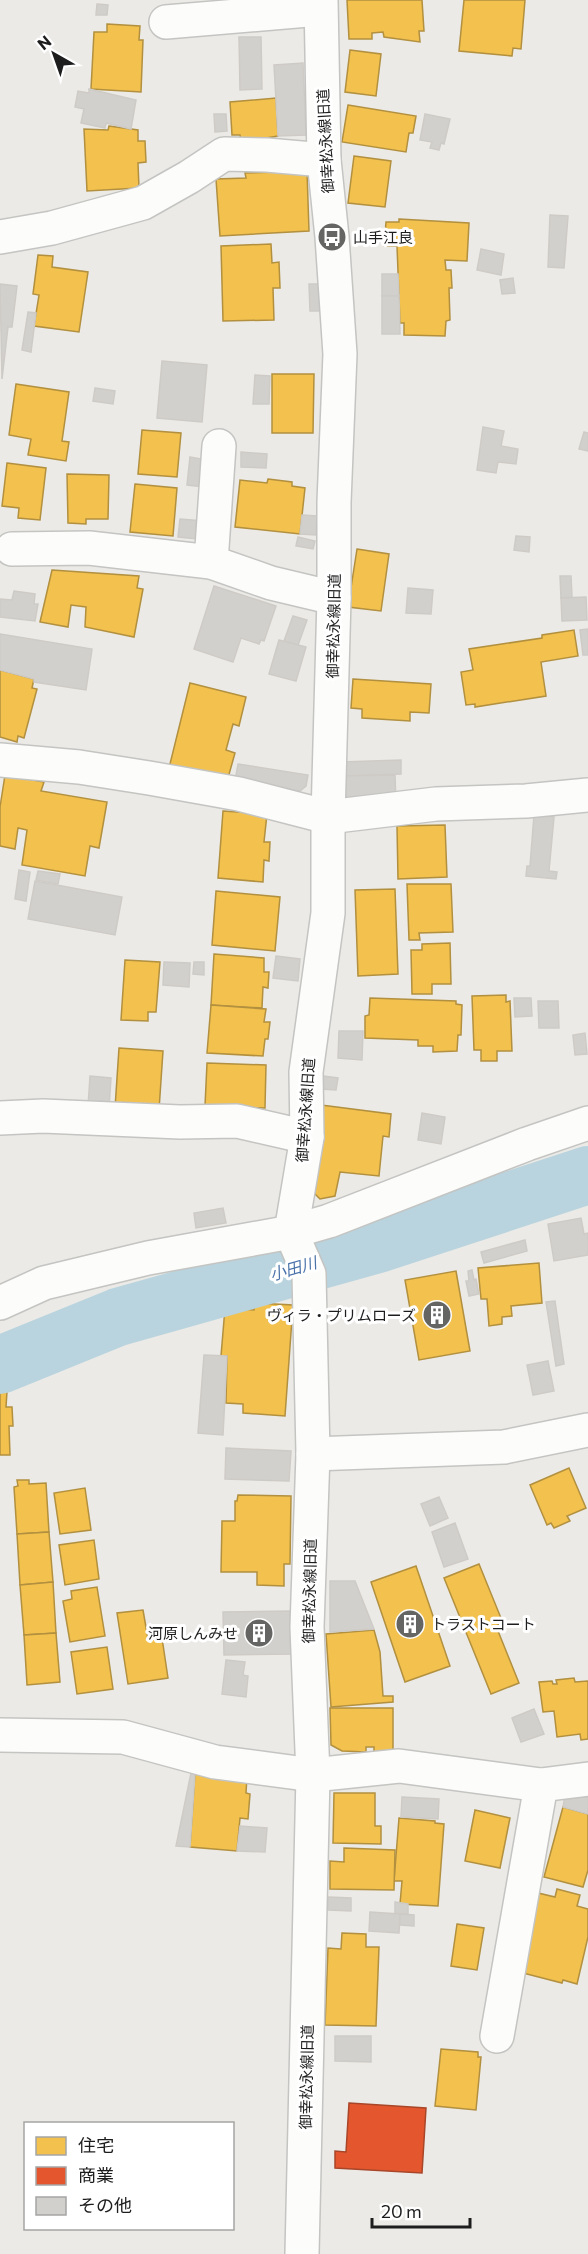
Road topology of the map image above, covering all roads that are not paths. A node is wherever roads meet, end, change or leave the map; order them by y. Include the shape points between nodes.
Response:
1 (320, 5) edge
2 (166, 22) dead end
3 (324, 160) junction
4 (0, 237) edge
5 (219, 446) dead end
6 (12, 549) dead end
7 (211, 562) junction
8 (334, 598) junction
9 (0, 760) edge
10 (588, 795) edge
11 (328, 817) junction
12 (0, 1118) edge
13 (588, 1123) edge
14 (306, 1137) junction
15 (293, 1236) junction
16 (0, 1303) edge
17 (588, 1430) edge
18 (313, 1454) junction
19 (0, 1735) edge
20 (313, 1775) junction
21 (588, 1779) edge
22 (541, 1785) junction
23 (497, 2036) dead end
24 (302, 2254) edge

1 - 2 street
1 - 3 street, 御幸松永線旧道
3 - 4 street via 224,154 143,203 52,228
3 - 8 street, 御幸松永線旧道 via 340,354
5 - 7 street
6 - 7 street via 89,548
7 - 8 street via 271,584
8 - 11 street, 御幸松永線旧道
9 - 11 street via 160,780 239,794
10 - 11 street via 436,804
11 - 14 street, 御幸松永線旧道 via 328,913 306,1072
12 - 14 street via 237,1121
13 - 15 street
14 - 15 street, 御幸松永線旧道
15 - 16 street via 148,1258 44,1283
15 - 18 street, 御幸松永線旧道 via 309,1274
17 - 18 street via 504,1447
18 - 20 street, 御幸松永線旧道 via 307,1627
19 - 20 street via 123,1737 215,1762
20 - 22 street via 399,1766
20 - 24 street, 御幸松永線旧道
21 - 22 street
22 - 23 street

